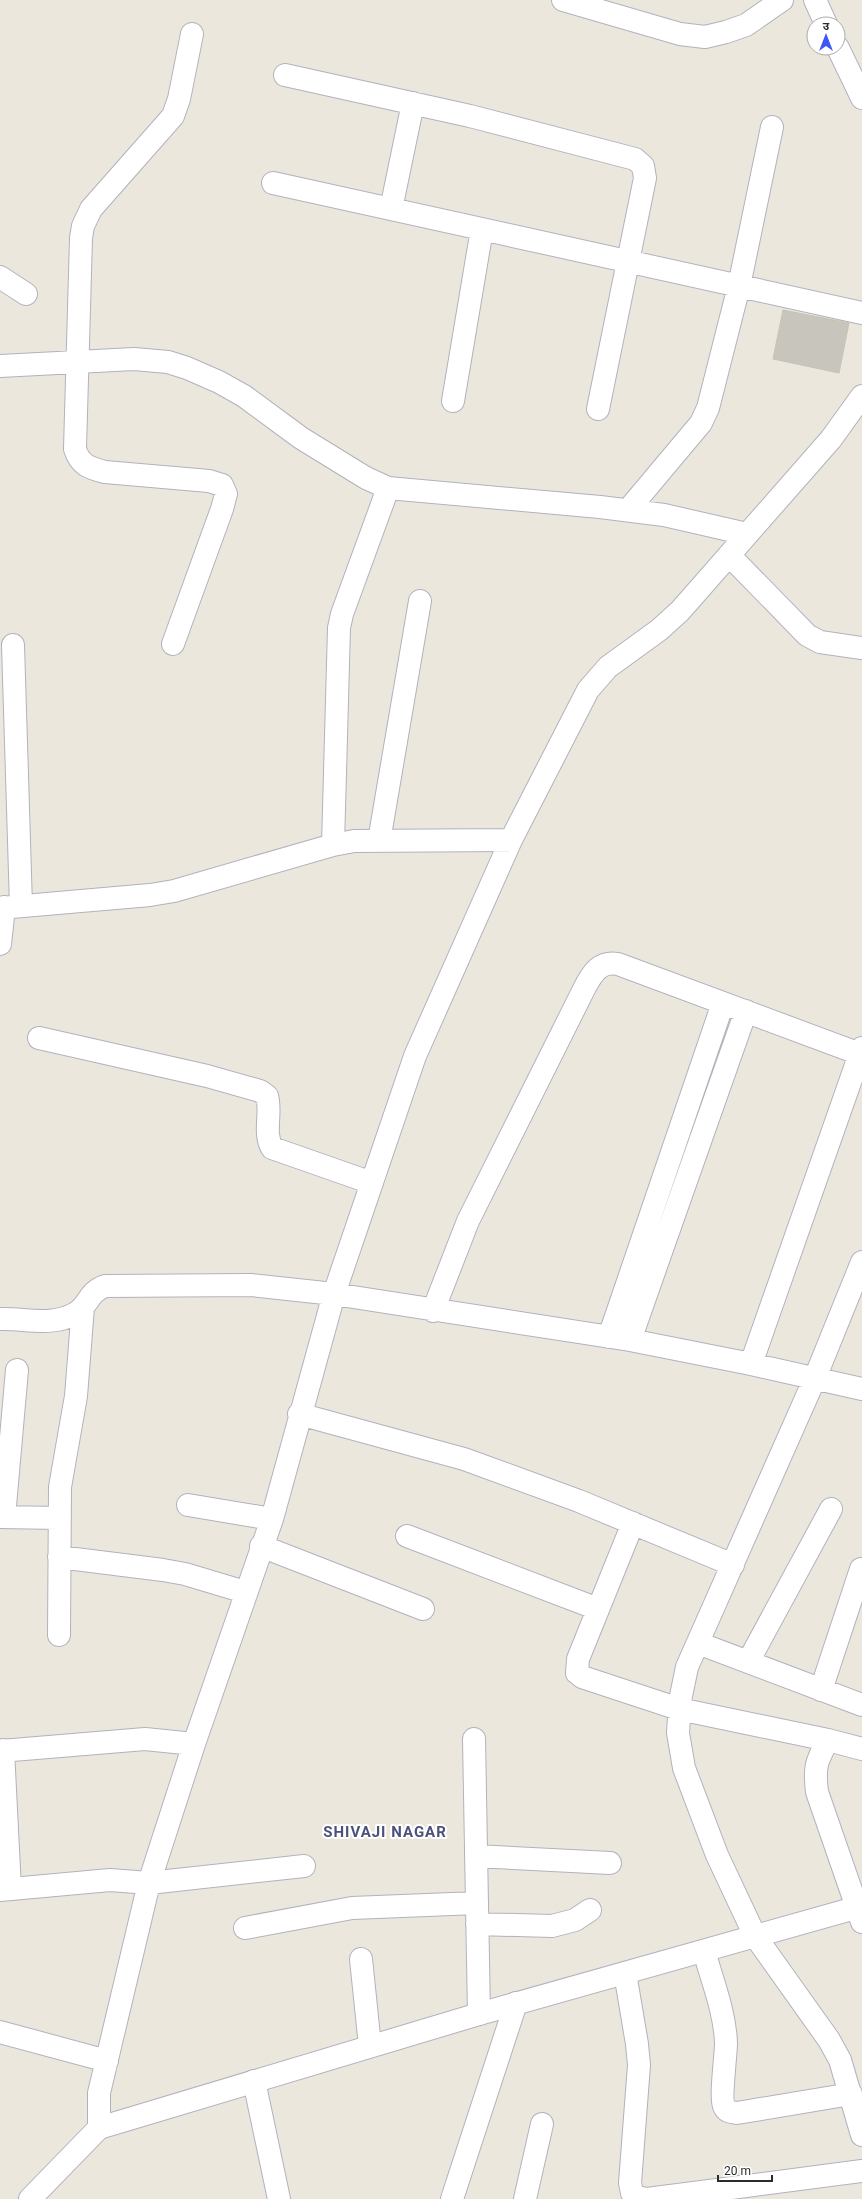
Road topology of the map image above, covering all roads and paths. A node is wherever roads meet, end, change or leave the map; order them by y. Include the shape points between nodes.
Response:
1 (563, 0) edge
2 (782, 0) edge
3 (815, 0) edge
4 (822, 16) edge
5 (192, 34) dead end
6 (842, 56) edge
7 (285, 75) dead end
8 (862, 98) edge
9 (413, 103) junction
10 (772, 127) dead end
11 (273, 183) dead end
12 (391, 209) junction
13 (482, 229) junction
14 (628, 261) junction
15 (0, 277) edge
16 (739, 286) junction
17 (26, 294) dead end
18 (862, 313) edge
19 (79, 362) junction
20 (0, 366) edge
21 (862, 396) edge
22 (453, 401) dead end
23 (598, 409) dead end
24 (388, 488) junction
25 (628, 510) junction
26 (747, 534) junction
27 (729, 555) junction
28 (420, 601) dead end
29 (173, 644) dead end
30 (13, 645) dead end
31 (862, 648) edge
32 (511, 840) junction
33 (379, 841) junction
34 (333, 845) junction
35 (8, 907) edge
36 (0, 944) edge
37 (723, 1003) junction
38 (746, 1011) junction
39 (39, 1038) dead end
40 (861, 1051) edge
41 (677, 1136) junction
42 (699, 1143) junction
43 (372, 1183) junction
44 (862, 1262) edge
45 (334, 1294) junction
46 (83, 1307) junction
47 (433, 1311) junction
48 (0, 1319) edge
49 (609, 1337) junction
50 (630, 1340) junction
51 (751, 1364) junction
52 (18, 1370) dead end
53 (815, 1378) junction
54 (862, 1389) edge
55 (300, 1414) junction
56 (188, 1505) dead end
57 (831, 1509) dead end
58 (2, 1517) edge
59 (59, 1518) junction
60 (272, 1519) junction
61 (633, 1523) junction
62 (407, 1536) dead end
63 (261, 1546) junction
64 (59, 1557) junction
65 (733, 1565) junction
66 (861, 1568) dead end
67 (245, 1592) junction
68 (423, 1609) dead end
69 (598, 1609) junction
70 (59, 1635) dead end
71 (698, 1643) junction
72 (748, 1662) junction
73 (821, 1690) junction
74 (862, 1705) edge
75 (679, 1709) junction
76 (474, 1738) dead end
77 (828, 1740) junction
78 (194, 1744) junction
79 (862, 1749) edge
80 (2, 1751) edge
81 (476, 1856) junction
82 (610, 1863) dead end
83 (304, 1866) dead end
84 (149, 1883) junction
85 (5, 1890) edge
86 (477, 1903) junction
87 (590, 1910) dead end
88 (860, 1912) edge
89 (478, 1924) junction
90 (245, 1928) dead end
91 (755, 1936) junction
92 (704, 1951) junction
93 (361, 1959) dead end
94 (625, 1973) junction
95 (516, 2003) junction
96 (479, 2014) junction
97 (0, 2032) edge
98 (370, 2046) junction
99 (107, 2061) junction
100 (254, 2082) junction
101 (851, 2094) junction
102 (542, 2124) dead end
103 (99, 2128) junction
104 (862, 2135) edge
105 (862, 2171) edge
106 (717, 2194) edge
107 (30, 2199) edge
108 (279, 2199) edge
109 (452, 2199) edge
110 (525, 2199) edge
111 (647, 2199) edge

1 - 2 street via 680,34 705,37 746,25
3 - 4 street
5 - 19 street via 179,99 173,116 91,209 83,226
6 - 8 street
7 - 9 street
9 - 12 street
9 - 14 street via 635,159 643,166 645,178
10 - 16 street
11 - 12 street
12 - 13 street
13 - 14 street
13 - 22 street
14 - 16 street
14 - 23 street
15 - 17 street
16 - 18 street
16 - 25 street via 716,384 701,423
19 - 20 street
19 - 24 street via 134,359 168,362 187,368 244,396 301,438 366,478
19 - 29 street via 75,449 79,460 88,468 105,472 209,481 222,485 226,494
21 - 26 street via 831,439
24 - 25 street
24 - 34 street via 339,628
25 - 26 street via 664,515
26 - 27 street
27 - 31 street via 807,635 820,642
27 - 32 street via 680,611 659,630 608,667 588,690
28 - 33 street
30 - 35 street
32 - 33 street
32 - 43 street via 415,1056
33 - 34 street via 354,841
34 - 35 street via 174,891
35 - 36 street
37 - 38 street
37 - 41 street
37 - 47 street via 610,962 601,965 593,973 468,1221
38 - 40 street
38 - 42 street
39 - 43 street via 207,1076 260,1092 267,1096 269,1103 268,1133 272,1148
40 - 51 street
41 - 42 street
41 - 49 street
42 - 50 street
43 - 45 street
44 - 53 street
45 - 46 street via 251,1285 121,1285 97,1289
45 - 47 street
45 - 55 street
46 - 48 street via 57,1320
46 - 59 street via 76,1396 63,1469
47 - 49 street
49 - 50 street
50 - 51 street
51 - 53 street
52 - 58 street
53 - 54 street
53 - 65 street
55 - 60 street
55 - 61 street via 464,1459
56 - 60 street
57 - 72 street
58 - 59 street
59 - 64 street
60 - 63 street
61 - 65 street
61 - 69 street
62 - 69 street
63 - 67 street
63 - 68 street
64 - 67 street via 185,1574
64 - 70 street
65 - 71 street
66 - 73 street
67 - 78 street
69 - 75 street via 578,1659 577,1673 582,1677
71 - 72 street
71 - 75 street via 687,1667
72 - 73 street
73 - 74 street
75 - 77 street
75 - 91 street via 678,1733 684,1768 717,1855
76 - 81 street
77 - 79 street
77 - 88 street via 816,1762 817,1792
78 - 80 street via 145,1739
78 - 84 street
80 - 85 street
81 - 82 street
81 - 86 street
83 - 84 street
84 - 85 street via 110,1880
84 - 99 street
86 - 89 street
86 - 90 street via 352,1908
87 - 89 street via 575,1920 552,1926
88 - 91 street
89 - 96 street
91 - 92 street
91 - 101 street via 829,2040 840,2060
92 - 94 street
92 - 101 street via 724,2024 726,2059 722,2099 728,2112 737,2113
93 - 98 street
94 - 95 street
94 - 111 street via 639,2065 630,2183 632,2193
95 - 96 street
95 - 109 street
96 - 98 street
97 - 99 street
98 - 100 street
99 - 103 street via 99,2093
100 - 103 street
100 - 108 street
101 - 104 street
102 - 110 street
103 - 107 street
105 - 106 street
106 - 111 street

